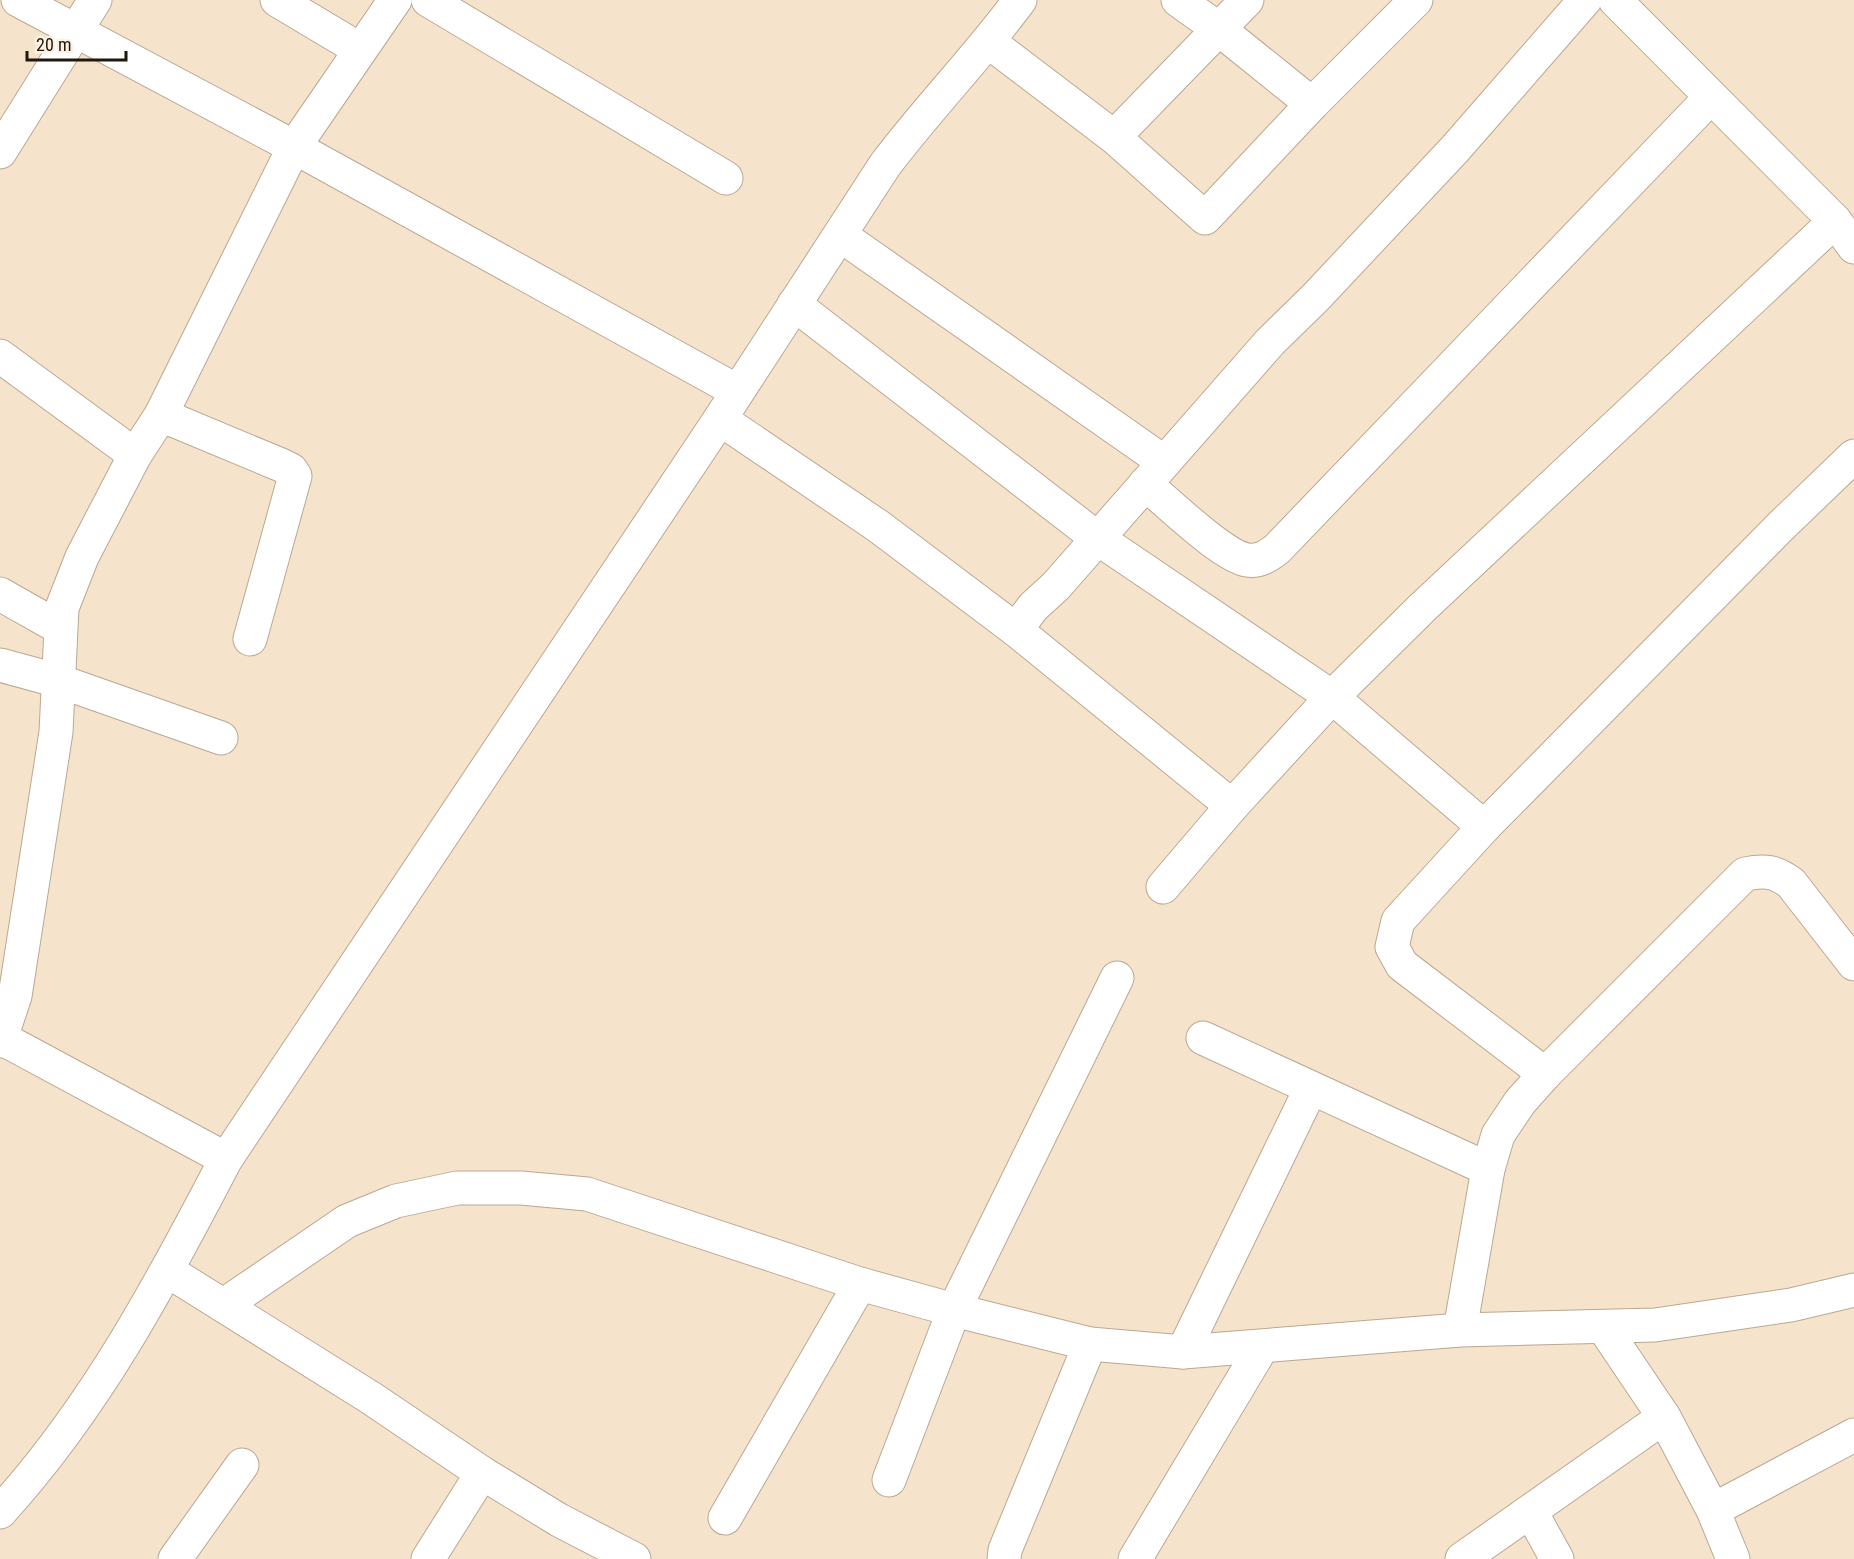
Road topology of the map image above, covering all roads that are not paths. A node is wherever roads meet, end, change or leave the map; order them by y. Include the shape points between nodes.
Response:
1 (18, 0) edge
2 (95, 0) edge
3 (277, 0) edge
4 (395, 0) edge
5 (428, 0) edge
6 (1020, 0) edge
7 (1178, 0) edge
8 (1247, 0) edge
9 (1416, 0) edge
10 (1586, 0) edge
11 (1615, 0) edge
12 (1220, 30) junction
13 (77, 31) junction
14 (989, 42) junction
15 (359, 49) junction
16 (1711, 97) junction
17 (1312, 104) junction
18 (1114, 137) junction
19 (294, 147) junction
20 (0, 152) edge
21 (726, 178) dead end
22 (840, 235) junction
23 (1848, 236) edge
24 (794, 304) junction
25 (0, 357) edge
26 (737, 391) junction
27 (161, 415) junction
28 (720, 419) junction
29 (135, 454) junction
30 (1854, 456) edge
31 (1155, 473) junction
32 (1097, 538) junction
33 (0, 594) edge
34 (60, 628) junction
35 (1016, 630) junction
36 (250, 639) dead end
37 (0, 665) edge
38 (59, 681) junction
39 (1332, 697) junction
40 (221, 738) dead end
41 (1232, 806) junction
42 (1484, 827) junction
43 (1163, 887) dead end
44 (1854, 964) edge
45 (1117, 978) dead end
46 (1203, 1038) dead end
47 (1, 1039) edge
48 (1545, 1074) junction
49 (1311, 1088) junction
50 (226, 1160) junction
51 (1488, 1169) junction
52 (168, 1271) junction
53 (860, 1284) junction
54 (1854, 1290) edge
55 (224, 1305) junction
56 (954, 1310) junction
57 (1604, 1328) junction
58 (1460, 1330) junction
59 (1090, 1344) junction
60 (1262, 1347) junction
61 (1183, 1352) junction
62 (1664, 1417) junction
63 (1854, 1435) edge
64 (242, 1465) dead end
65 (482, 1473) junction
66 (889, 1480) dead end
67 (1713, 1510) junction
68 (0, 1512) edge
69 (1532, 1512) junction
70 (725, 1518) dead end
71 (175, 1559) edge
72 (428, 1559) edge
73 (634, 1559) edge
74 (1004, 1559) edge
75 (1136, 1559) edge
76 (1462, 1559) edge
77 (1557, 1559) edge
78 (1733, 1559) edge

1 - 13 street
2 - 13 street
3 - 15 street
4 - 15 street
5 - 21 street
6 - 14 street
7 - 12 street
8 - 12 street
9 - 17 street
10 - 31 street via 1487,114 1270,342
11 - 16 street
12 - 17 street
12 - 18 street
13 - 19 street
13 - 20 street
14 - 18 street
14 - 22 street via 912,129
15 - 19 street
16 - 23 street
16 - 31 street via 1264,558 1247,560 1225,550
17 - 18 street via 1205,218
19 - 26 street
19 - 27 street
22 - 24 street
22 - 31 street
23 - 39 street via 1432,599
24 - 26 street
24 - 32 street
25 - 29 street
26 - 28 street
27 - 29 street
27 - 36 street via 281,465 295,476
28 - 35 street via 878,526
28 - 50 street
29 - 34 street via 75,574 62,608
30 - 42 street
31 - 32 street
32 - 35 street
32 - 39 street
33 - 34 street
34 - 38 street
35 - 41 street
37 - 38 street
38 - 40 street
38 - 47 street via 56,732 27,928 15,996
39 - 41 street
39 - 42 street
41 - 43 street
42 - 48 street via 1398,921 1392,947 1401,965
44 - 48 street via 1791,883 1779,874 1763,870 1745,874
45 - 56 street
46 - 49 street
47 - 50 street
48 - 51 street via 1498,1135
49 - 51 street
49 - 61 street
50 - 52 street
51 - 58 street
52 - 55 street
52 - 68 street via 100,1386 33,1477
53 - 55 street via 587,1194 457,1188 396,1201 347,1221
53 - 56 street
53 - 70 street
54 - 57 street via 1791,1305
55 - 65 street
56 - 59 street
56 - 66 street
57 - 58 street
57 - 62 street
58 - 60 street
59 - 61 street
59 - 74 street
60 - 61 street
60 - 75 street
62 - 67 street
62 - 69 street
63 - 67 street
64 - 71 street
65 - 72 street
65 - 73 street
67 - 78 street
69 - 76 street
69 - 77 street

